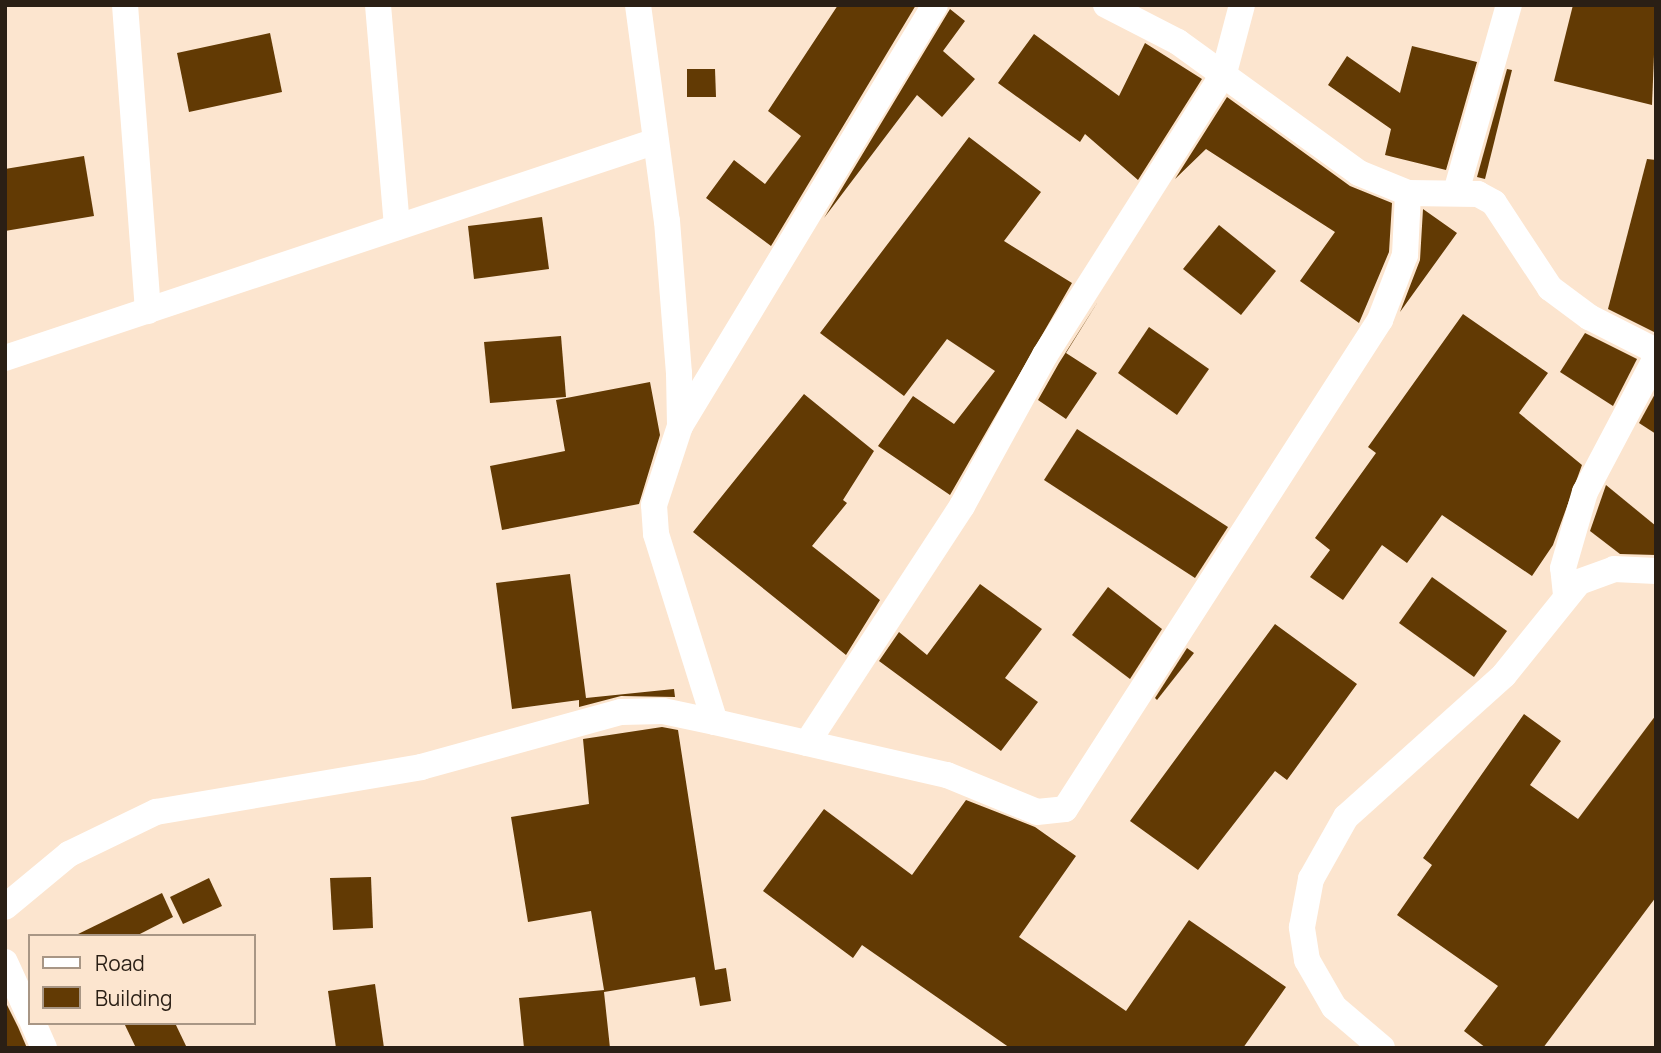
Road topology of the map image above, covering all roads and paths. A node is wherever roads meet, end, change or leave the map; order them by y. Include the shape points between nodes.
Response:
1 (125, 5) edge
2 (378, 5) edge
3 (638, 5) edge
4 (935, 5) edge
5 (1106, 5) edge
6 (1242, 5) edge
7 (1509, 5) edge
8 (1224, 73) junction
9 (653, 142) junction
10 (1456, 192) junction
11 (1408, 193) junction
12 (397, 227) junction
13 (148, 311) junction
14 (1656, 351) edge
15 (5, 358) edge
16 (1656, 358) edge
17 (680, 426) junction
18 (1656, 571) edge
19 (1566, 595) junction
20 (715, 722) junction
21 (807, 743) junction
22 (5, 907) edge
23 (5, 962) edge
24 (28, 1013) edge
25 (34, 1025) edge
26 (44, 1048) edge
27 (1382, 1048) edge

1 - 13 street
2 - 12 street
3 - 9 street
4 - 17 street
5 - 8 street
6 - 8 street
7 - 10 street
8 - 11 street via 1326,154
8 - 21 street via 1045,355 962,506
9 - 12 street
9 - 17 street via 667,221
10 - 11 street
10 - 14 street via 1494,203 1550,288 1589,317
11 - 21 street via 1405,255 1381,320 1112,728 1073,803 1037,812 947,775
12 - 13 street
13 - 15 street
16 - 19 street via 1585,492 1563,568
17 - 20 street via 654,505 656,534
18 - 19 street via 1614,569 1579,582
19 - 27 street via 1504,674 1346,817 1311,879 1303,926 1307,960 1334,1007
20 - 21 street
20 - 22 street via 663,711 621,712 421,767 156,812 69,854
23 - 24 street
25 - 26 street

